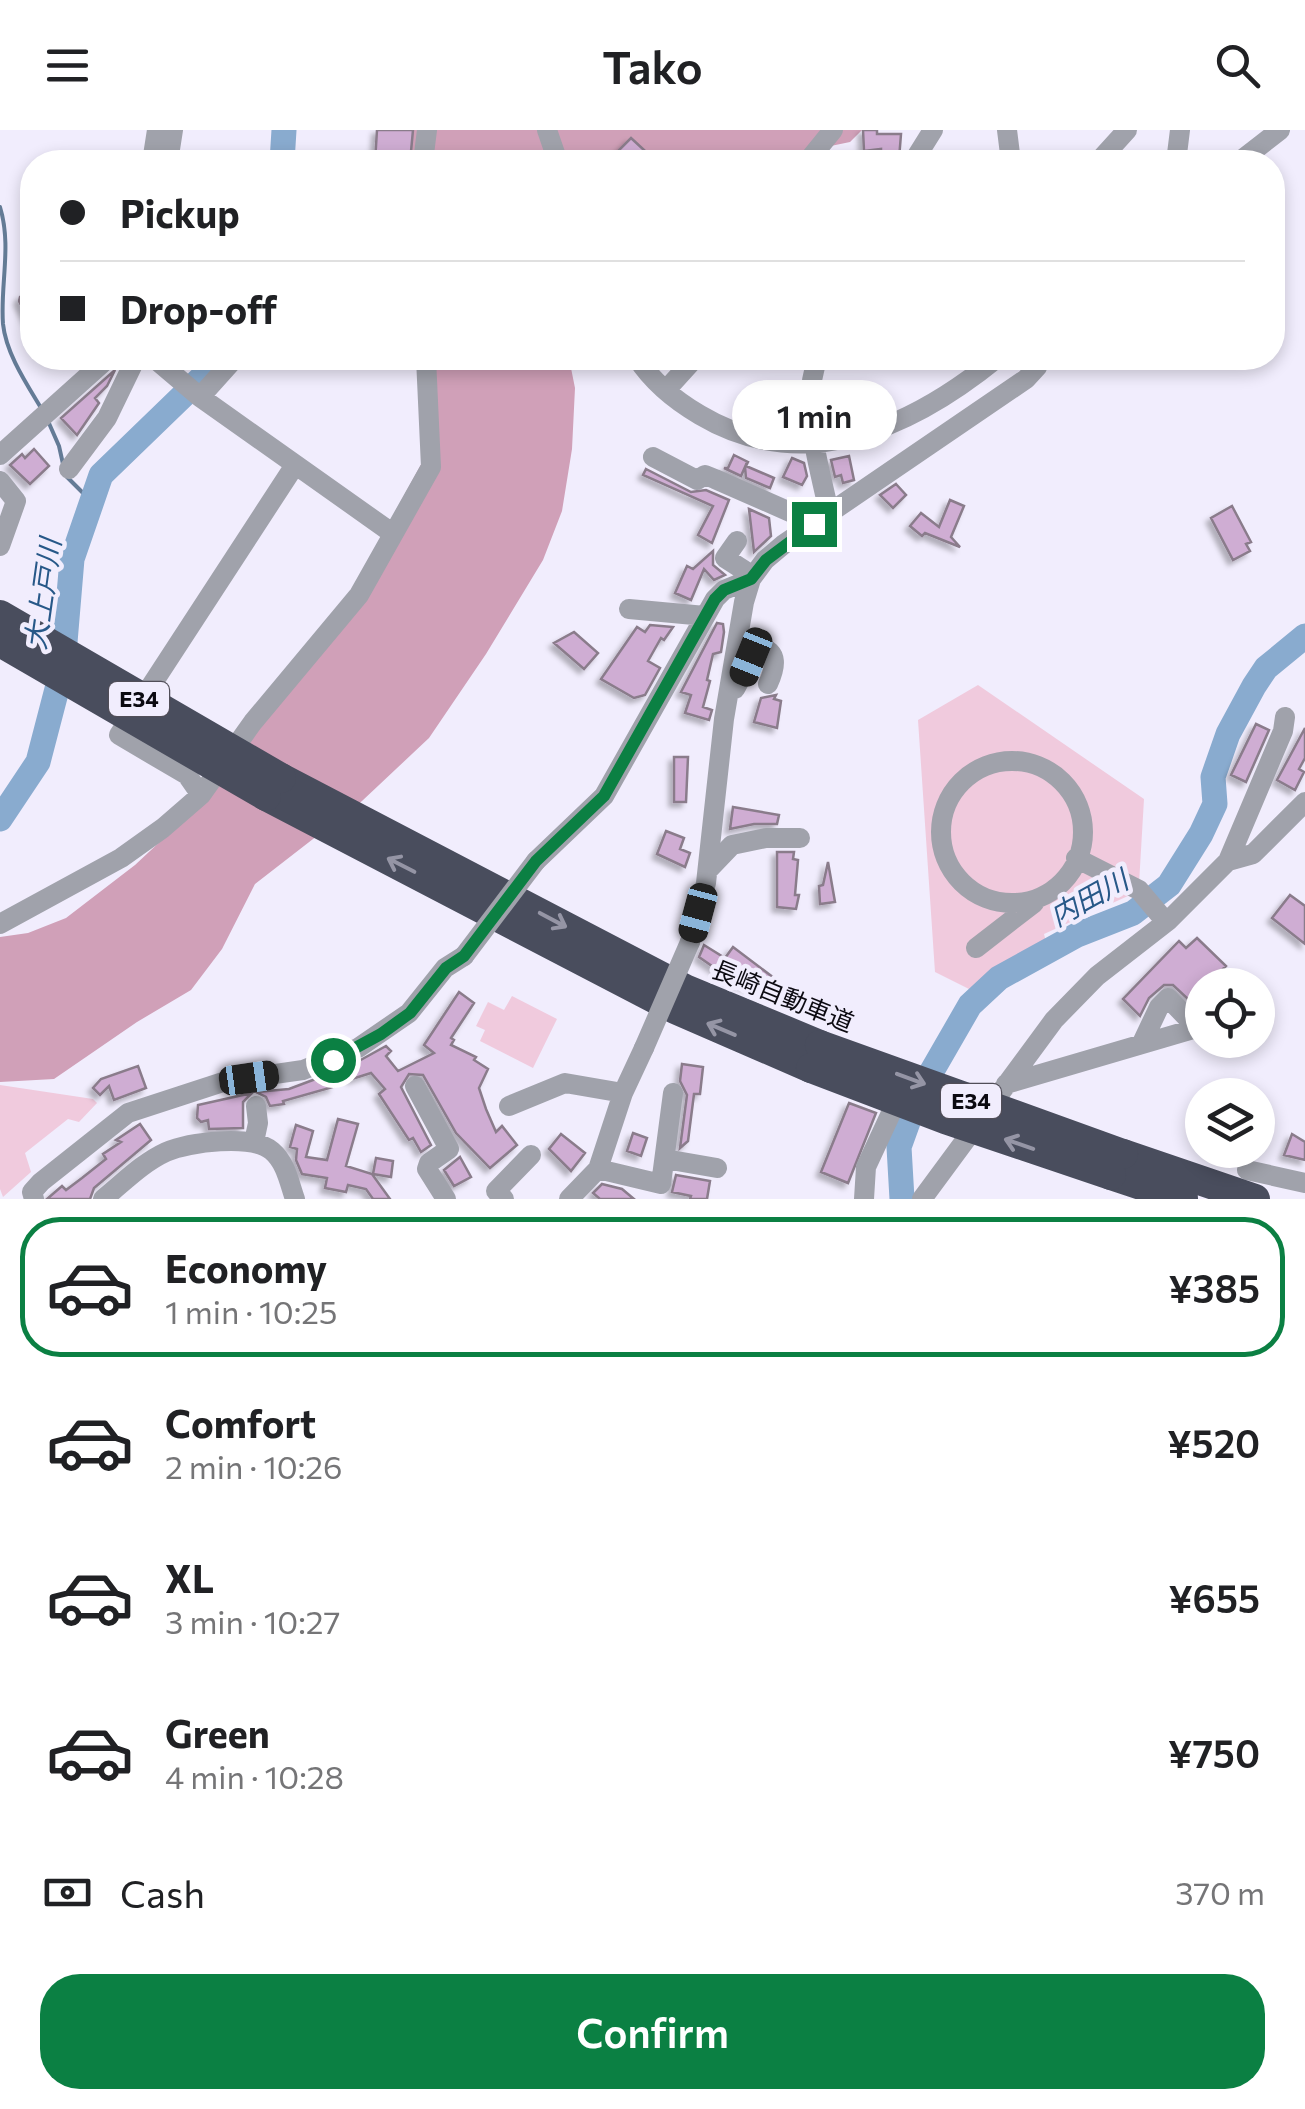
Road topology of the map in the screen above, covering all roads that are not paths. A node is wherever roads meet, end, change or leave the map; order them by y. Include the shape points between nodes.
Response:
1 (1128, 130) edge
2 (1280, 130) edge
3 (1109, 150) edge
4 (1254, 150) edge
5 (94, 370) edge
6 (130, 370) edge
7 (168, 370) edge
8 (224, 370) edge
9 (427, 370) edge
10 (648, 370) edge
11 (684, 370) edge
12 (813, 370) edge
13 (979, 370) edge
14 (1034, 370) edge
15 (666, 390) junction
16 (200, 397) junction
17 (816, 444) junction
18 (0, 456) edge
19 (653, 457) dead end
20 (294, 466) junction
21 (69, 469) dead end
22 (0, 481) edge
23 (822, 518) junction
24 (392, 532) junction
25 (738, 541) dead end
26 (0, 546) edge
27 (752, 578) junction
28 (629, 609) dead end
29 (0, 615) edge
30 (705, 616) junction
31 (0, 642) edge
32 (768, 684) dead end
33 (729, 692) junction
34 (1285, 718) dead end
35 (273, 787) junction
36 (201, 795) junction
37 (1305, 802) edge
38 (800, 838) dead end
39 (1076, 858) junction
40 (1228, 861) junction
41 (708, 870) junction
42 (1048, 893) junction
43 (1164, 918) junction
44 (0, 924) edge
45 (976, 948) dead end
46 (1142, 1044) dead end
47 (1006, 1084) junction
48 (415, 1086) dead end
49 (624, 1093) junction
50 (673, 1093) dead end
51 (256, 1106) dead end
52 (510, 1106) dead end
53 (892, 1110) dead end
54 (254, 1142) junction
55 (531, 1154) dead end
56 (664, 1159) junction
57 (1117, 1165) junction
58 (718, 1168) dead end
59 (598, 1169) junction
60 (1305, 1183) edge
61 (1251, 1185) edge
62 (34, 1199) edge
63 (104, 1199) edge
64 (296, 1199) edge
65 (446, 1199) edge
66 (504, 1199) edge
67 (569, 1199) edge
68 (864, 1199) edge
69 (922, 1199) edge
70 (1183, 1199) edge

1 - 3 street
2 - 4 street
5 - 18 street
6 - 21 street via 107,418
7 - 16 street
8 - 16 street
9 - 24 street via 431,467
10 - 15 street
11 - 15 street
12 - 17 street
13 - 17 street via 905,418
14 - 23 street
15 - 17 street via 720,427 770,441
16 - 20 street
17 - 23 street
19 - 23 street via 697,480 715,478
20 - 24 street
20 - 36 street via 119,734 187,775
22 - 26 street via 16,501
23 - 27 street
24 - 36 street via 359,595
25 - 27 street via 725,558
27 - 30 street via 724,590
27 - 33 street
28 - 30 street
29 - 35 highway, 長崎自動車道 / E34, bridge
30 - 62 street, bridge via 604,796 536,861 464,956 410,1013 333,1060 226,1081 128,1113 41,1182
31 - 35 highway, 長崎自動車道 / E34, bridge
32 - 33 street via 774,656 758,647 739,686
33 - 41 street
34 - 40 street
35 - 57 highway, 長崎自動車道 / E34, bridge via 945,1119
36 - 44 street via 120,858
37 - 40 street via 1254,854
38 - 41 street via 732,845
39 - 42 street via 1067,879
39 - 42 street via 1084,825 1058,777 1008,759 957,785 940,827 956,878 1006,904
39 - 43 street via 1139,890
40 - 43 street
41 - 49 street, bridge via 690,942
42 - 45 street
43 - 47 street via 1054,1020
46 - 47 street
47 - 69 street
48 - 65 street via 449,1149 424,1174
49 - 52 street via 565,1083
49 - 59 street
50 - 56 street
51 - 54 street
53 - 68 street via 866,1167
54 - 63 street via 167,1152
54 - 64 street via 283,1164
55 - 66 street via 496,1191
56 - 58 street
56 - 59 street via 661,1184
57 - 61 highway, 長崎自動車道 / E34
57 - 70 highway, 長崎自動車道 / E34
59 - 67 street
60 - 61 street

